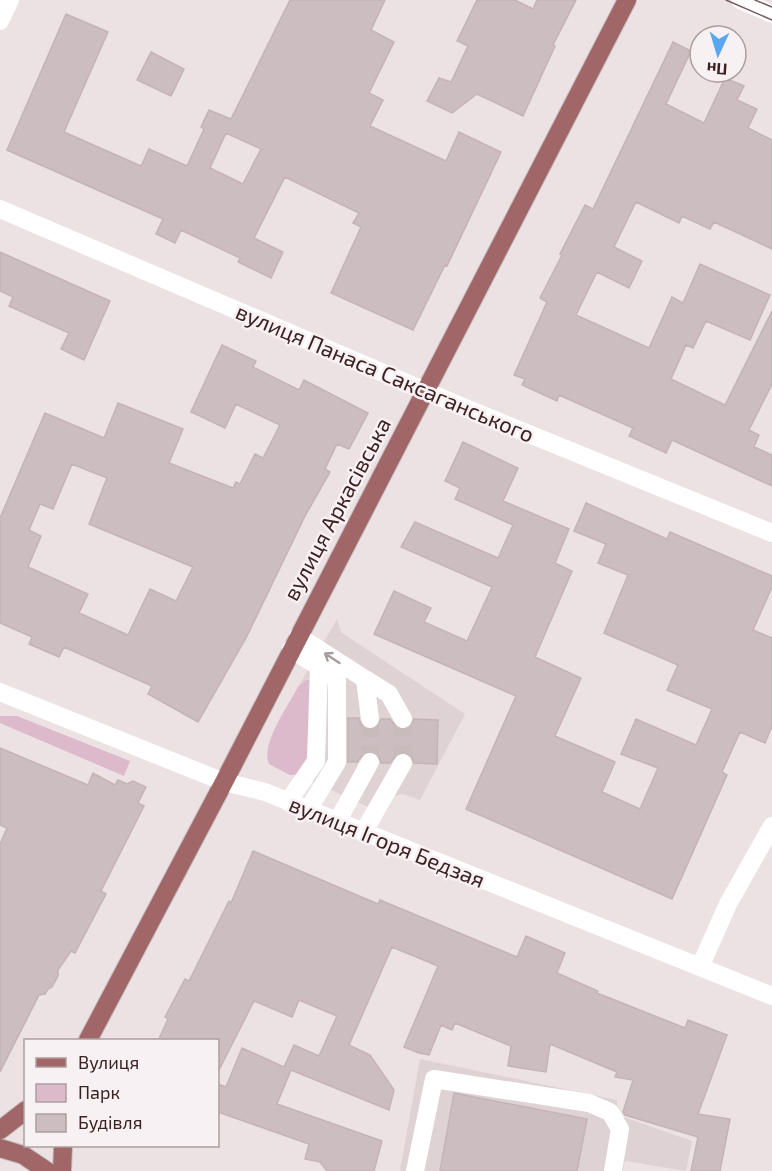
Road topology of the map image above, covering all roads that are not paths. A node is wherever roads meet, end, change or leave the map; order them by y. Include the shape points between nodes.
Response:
1 (10, 0) edge
2 (627, 0) edge
3 (740, 0) edge
4 (772, 14) edge
5 (0, 21) edge
6 (0, 209) edge
7 (425, 390) junction
8 (772, 533) edge
9 (294, 642) junction
10 (319, 667) junction
11 (365, 679) junction
12 (0, 692) edge
13 (370, 719) tunnel mouth
14 (403, 719) tunnel mouth
15 (370, 762) tunnel mouth
16 (403, 763) tunnel mouth
17 (224, 782) junction
18 (288, 802) junction
19 (308, 810) junction
20 (337, 822) junction
21 (772, 826) edge
22 (363, 833) junction
23 (700, 967) junction
24 (772, 996) edge
25 (89, 1039) edge
26 (24, 1112) edge
27 (0, 1130) edge
28 (63, 1147) edge
29 (0, 1148) edge
30 (47, 1171) edge
31 (62, 1171) edge
32 (415, 1171) edge
33 (613, 1171) edge

1 - 5 street
2 - 7 main road, вулиця Аркасівська
3 - 4 street
6 - 7 street, вулиця Панаса Саксаганського
7 - 8 street, вулиця Панаса Саксаганського
7 - 9 main road, вулиця Аркасівська
9 - 10 street
11 -> 9 street
9 - 17 main road, вулиця Аркасівська
10 - 18 street via 316,761
10 - 19 street via 337,680 337,762
11 - 13 street
11 - 14 street via 389,694
12 - 17 street, вулиця Ігоря Бедзая
15 - 20 street
16 - 22 street
17 - 18 street, вулиця Ігоря Бедзая
17 - 25 main road, вулиця Аркасівська
18 - 19 street, вулиця Ігоря Бедзая
19 - 20 street, вулиця Ігоря Бедзая
20 - 22 street, вулиця Ігоря Бедзая
21 - 23 street via 728,904
22 - 23 street, вулиця Ігоря Бедзая
23 - 24 street, вулиця Ігоря Бедзая
26 - 27 main road
28 - 31 main road
29 - 30 main road via 23,1155
32 - 33 street via 434,1079 589,1103 610,1112 620,1129

